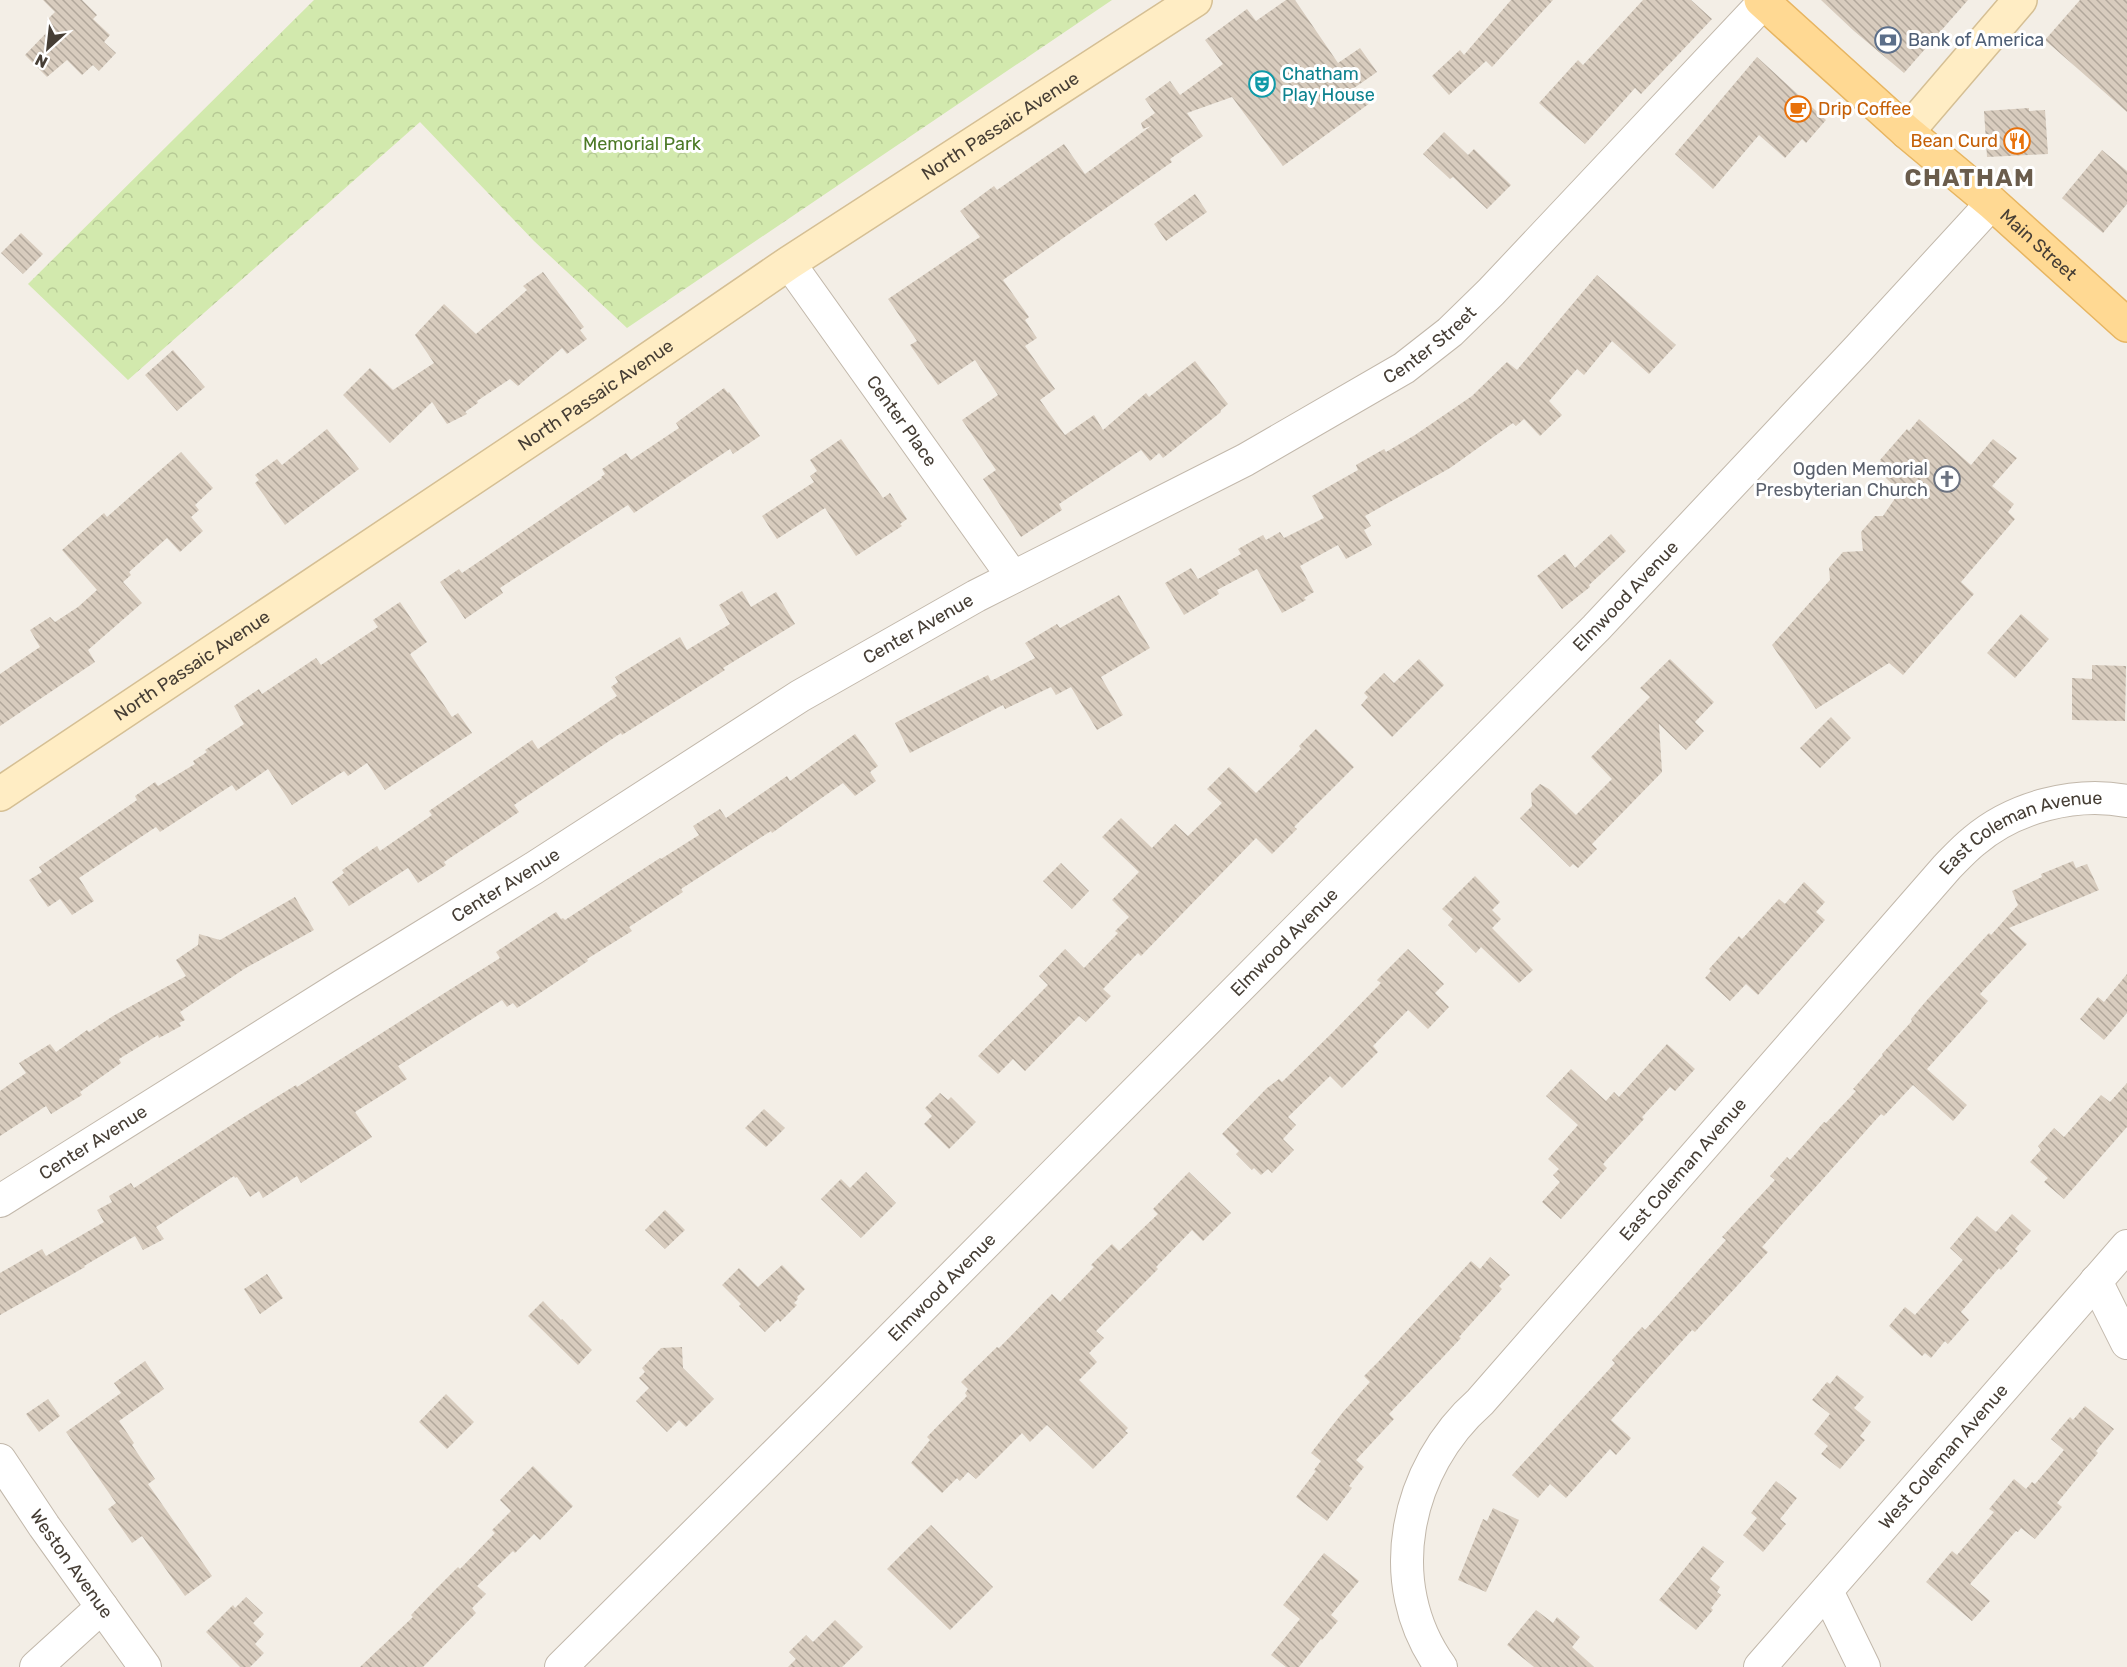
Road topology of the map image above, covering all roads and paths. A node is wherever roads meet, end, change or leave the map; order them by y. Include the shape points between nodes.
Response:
1 (1195, 0) edge
2 (2020, 0) edge
3 (1762, 1) edge
4 (1907, 132) junction
5 (1992, 203) junction
6 (789, 263) junction
7 (2127, 325) edge
8 (1013, 577) junction
9 (0, 794) edge
10 (2127, 801) edge
11 (0, 1201) edge
12 (2127, 1246) edge
13 (2096, 1281) junction
14 (2127, 1343) edge
15 (0, 1460) edge
16 (1827, 1591) junction
17 (102, 1607) junction
18 (1436, 1665) edge
19 (36, 1667) edge
20 (145, 1667) edge
21 (561, 1667) edge
22 (1760, 1667) edge
23 (1864, 1667) edge

1 - 6 main road, North Passaic Avenue
2 - 4 main road
3 - 4 main road, Main Street
3 - 8 street, Center Street via 1491,292 1450,332 1404,368 1245,460
4 - 5 main road, Main Street
5 - 7 main road, Main Street
5 - 21 street, Elmwood Avenue via 1596,628
6 - 8 street, Center Place
6 - 9 main road, North Passaic Avenue
8 - 11 street, Center Avenue via 800,696 534,868
10 - 18 street, East Coleman Avenue via 2060,801 2006,820 1974,840 1442,1443 1423,1477 1412,1513 1407,1551 1409,1589
12 - 13 street, West Coleman Avenue
13 - 14 street
13 - 16 street, West Coleman Avenue
15 - 17 street, Weston Avenue
16 - 22 street, West Coleman Avenue
16 - 23 street
17 - 19 street
17 - 20 street, Weston Avenue

